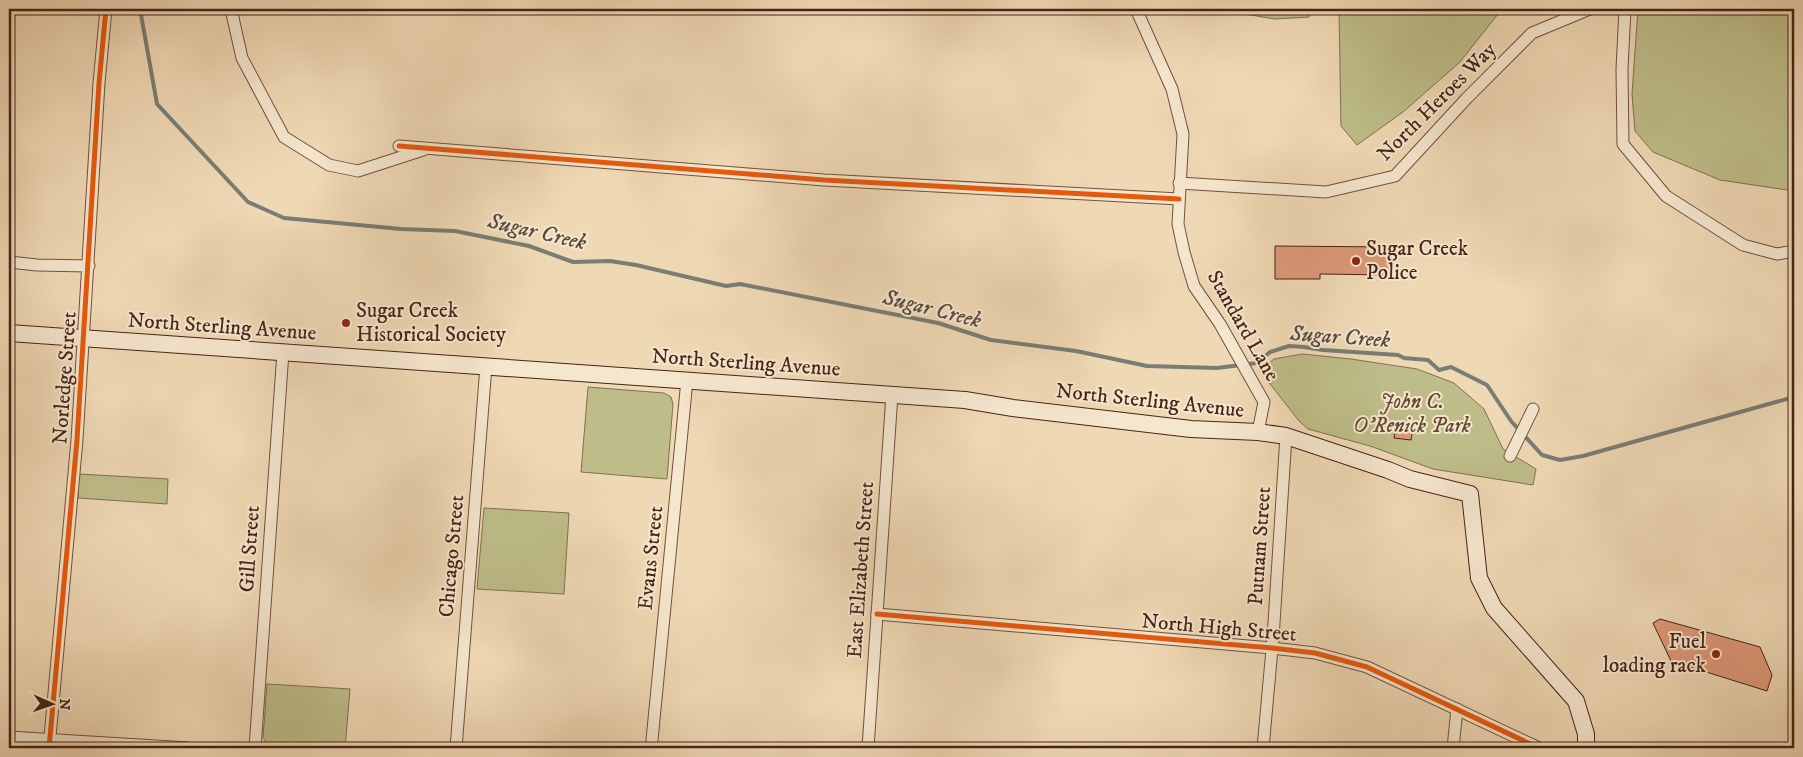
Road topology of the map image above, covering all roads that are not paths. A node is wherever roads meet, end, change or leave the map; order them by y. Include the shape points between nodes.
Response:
1 (106, 9) edge
2 (232, 9) edge
3 (1136, 9) edge
4 (1590, 9) edge
5 (1625, 9) edge
6 (399, 146) dead end
7 (429, 148) junction
8 (1179, 183) junction
9 (1179, 199) junction
10 (1794, 251) edge
11 (9, 262) edge
12 (88, 266) junction
13 (9, 333) edge
14 (84, 338) junction
15 (282, 352) junction
16 (486, 366) junction
17 (687, 380) junction
18 (892, 394) junction
19 (1532, 411) dead end
20 (1258, 432) junction
21 (1286, 436) junction
22 (1510, 456) dead end
23 (877, 614) junction
24 (1272, 648) junction
25 (1457, 709) junction
26 (9, 737) edge
27 (652, 740) dead end
28 (50, 744) edge
29 (188, 748) edge
30 (255, 748) edge
31 (456, 748) edge
32 (868, 748) edge
33 (1263, 748) edge
34 (1453, 748) edge
35 (1539, 748) edge
36 (1586, 748) edge

1 - 12 street, Norledge Street
2 - 7 street via 242,58 284,137 329,165 358,171
3 - 8 street, Standard Lane via 1172,89 1183,134
4 - 8 street, North Heroes Way via 1532,33 1395,176 1326,192
5 - 10 street via 1623,144 1666,196 1743,245 1777,254
6 - 7 street
7 - 9 street via 824,180
8 - 9 street, Standard Lane
9 - 20 street, Standard Lane via 1178,224 1194,286 1220,324 1264,402
11 - 12 street
12 - 14 street, Norledge Street
13 - 14 main road, North Sterling Avenue
14 - 15 main road, North Sterling Avenue
14 - 28 street, Norledge Street
15 - 16 main road, North Sterling Avenue
15 - 30 street, Gill Street
16 - 17 main road, North Sterling Avenue
16 - 31 street, Chicago Street
17 - 18 main road, North Sterling Avenue
17 - 27 street, Evans Street
18 - 20 main road, North Sterling Avenue via 965,400 1191,429
18 - 23 street, East Elizabeth Street
19 - 22 street
20 - 21 main road, North Sterling Avenue
21 - 24 street, Putnam Street
21 - 36 main road, North Sterling Avenue via 1410,479 1470,494 1479,578 1494,608 1576,701 1586,734
23 - 24 street, North High Street
23 - 32 street, East Elizabeth Street
24 - 25 street, North High Street via 1314,653 1367,667
24 - 33 street, Putnam Street
25 - 34 street
25 - 35 street, North High Street
26 - 28 street
28 - 29 street

